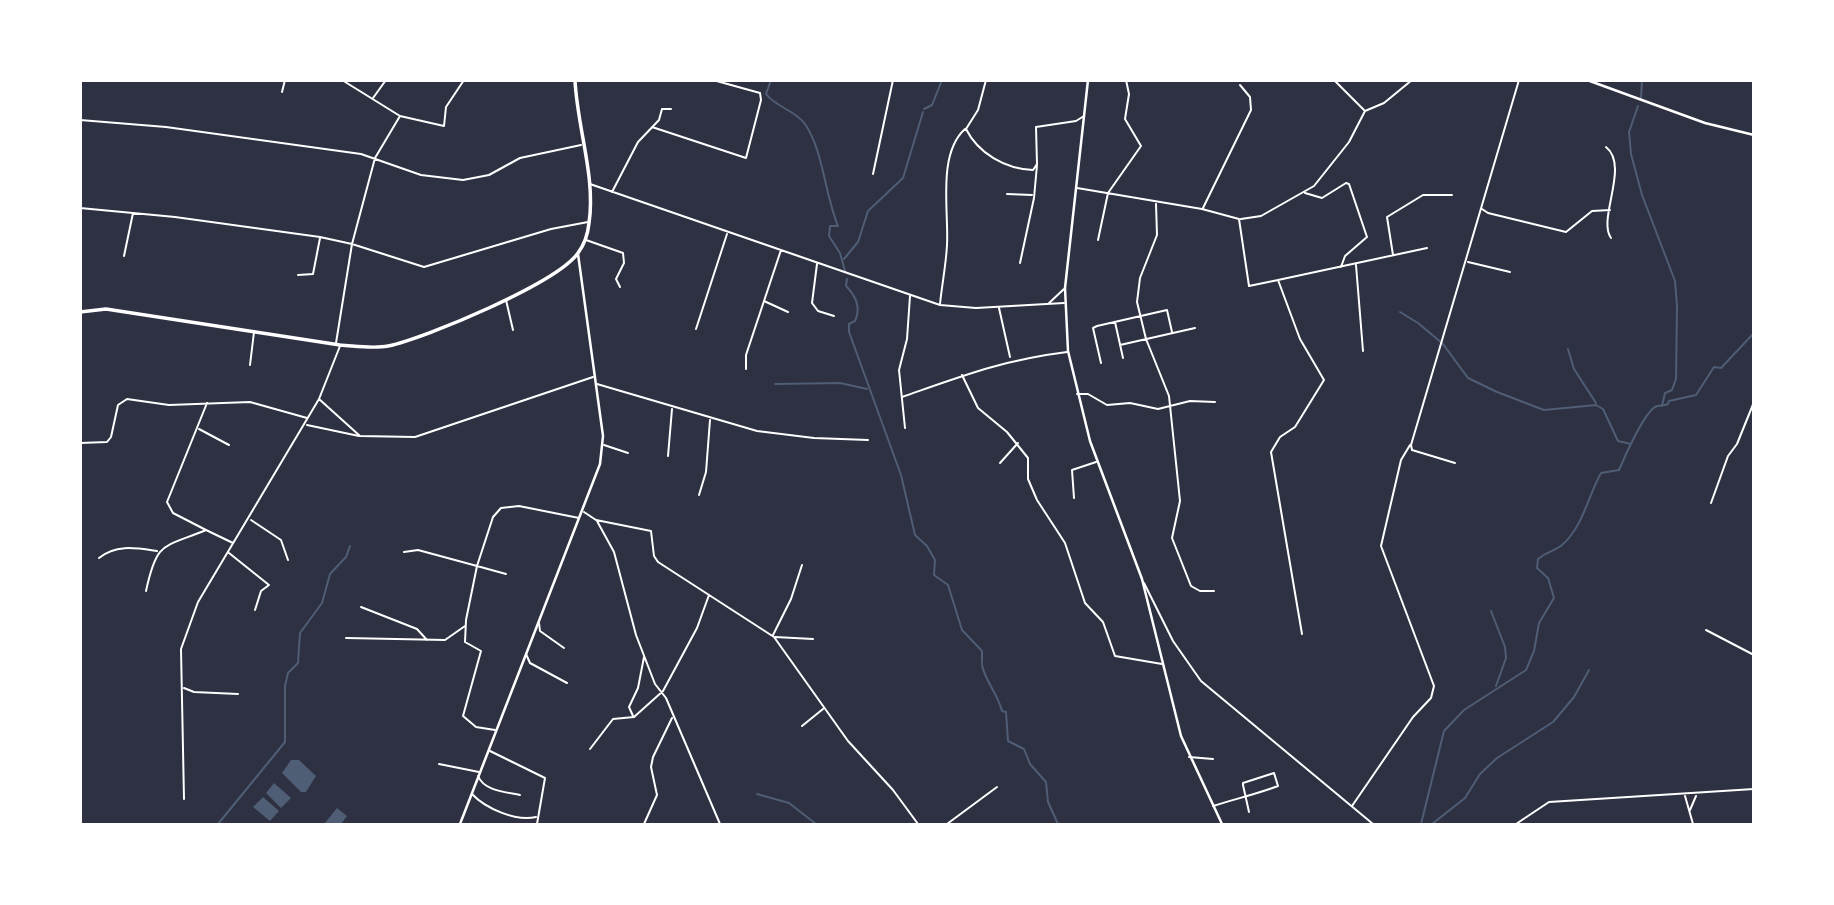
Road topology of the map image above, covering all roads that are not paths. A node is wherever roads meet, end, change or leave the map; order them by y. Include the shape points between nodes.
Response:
1 (285, 80) edge
2 (342, 80) edge
3 (386, 80) edge
4 (464, 80) edge
5 (575, 80) edge
6 (713, 80) edge
7 (893, 80) edge
8 (985, 80) edge
9 (1088, 80) edge
10 (1126, 80) edge
11 (1334, 80) edge
12 (1412, 80) edge
13 (1519, 80) edge
14 (1587, 80) edge
15 (1240, 85) dead end
16 (282, 92) dead end
17 (372, 99) junction
18 (671, 109) dead end
19 (1365, 111) junction
20 (400, 116) junction
21 (1084, 116) junction
22 (80, 120) edge
23 (652, 127) junction
24 (966, 128) junction
25 (1754, 135) edge
26 (582, 144) junction
27 (1606, 147) dead end
28 (375, 158) junction
29 (1037, 164) junction
30 (873, 174) dead end
31 (589, 184) junction
32 (1076, 187) junction
33 (612, 192) junction
34 (1304, 192) junction
35 (1108, 193) junction
36 (1007, 194) dead end
37 (1033, 195) junction
38 (1452, 195) dead end
39 (1156, 202) junction
40 (80, 208) edge
41 (1482, 208) junction
42 (1202, 209) junction
43 (1610, 211) junction
44 (133, 212) junction
45 (1239, 219) junction
46 (589, 222) junction
47 (727, 233) junction
48 (320, 237) junction
49 (1611, 238) dead end
50 (585, 239) junction
51 (1098, 240) dead end
52 (352, 244) junction
53 (1427, 248) dead end
54 (780, 250) junction
55 (578, 254) junction
56 (1393, 255) junction
57 (124, 256) dead end
58 (1467, 261) junction
59 (817, 263) junction
60 (1020, 263) dead end
61 (1356, 265) junction
62 (1341, 267) junction
63 (1510, 272) dead end
64 (298, 275) dead end
65 (1278, 281) junction
66 (620, 287) dead end
67 (1065, 288) junction
68 (910, 295) junction
69 (506, 298) junction
70 (763, 301) junction
71 (1064, 303) junction
72 (1047, 304) junction
73 (940, 305) junction
74 (999, 307) junction
75 (80, 312) edge
76 (788, 312) dead end
77 (834, 316) dead end
78 (1140, 316) junction
79 (1115, 321) junction
80 (1195, 328) dead end
81 (513, 330) dead end
82 (696, 330) dead end
83 (254, 332) junction
84 (1172, 332) junction
85 (1146, 340) junction
86 (338, 345) junction
87 (1120, 345) junction
88 (1068, 351) junction
89 (1363, 351) dead end
90 (1123, 358) dead end
91 (1010, 359) junction
92 (1101, 363) dead end
93 (250, 365) dead end
94 (746, 369) dead end
95 (962, 374) junction
96 (594, 377) junction
97 (596, 384) junction
98 (1077, 394) junction
99 (902, 397) junction
100 (319, 400) junction
101 (208, 402) junction
102 (1215, 402) dead end
103 (1754, 402) edge
104 (1169, 405) junction
105 (672, 408) junction
106 (308, 419) junction
107 (710, 419) junction
108 (305, 424) junction
109 (198, 428) junction
110 (905, 428) dead end
111 (360, 436) junction
112 (868, 440) dead end
113 (1412, 441) junction
114 (80, 443) edge
115 (1018, 443) junction
116 (603, 444) junction
117 (229, 445) dead end
118 (628, 453) dead end
119 (668, 456) dead end
120 (1097, 462) junction
121 (1000, 463) dead end
122 (1455, 463) dead end
123 (699, 495) dead end
124 (1074, 498) dead end
125 (1711, 503) dead end
126 (583, 511) junction
127 (580, 518) junction
128 (250, 519) junction
129 (596, 520) junction
130 (206, 530) junction
131 (233, 543) junction
132 (158, 551) junction
133 (229, 552) junction
134 (404, 552) dead end
135 (99, 558) dead end
136 (288, 560) dead end
137 (802, 565) dead end
138 (477, 566) junction
139 (506, 574) dead end
140 (1142, 579) junction
141 (146, 591) dead end
142 (1214, 591) dead end
143 (709, 594) junction
144 (361, 607) dead end
145 (255, 610) dead end
146 (539, 622) junction
147 (466, 625) junction
148 (1706, 630) dead end
149 (1302, 634) dead end
150 (773, 637) junction
151 (346, 638) dead end
152 (813, 639) dead end
153 (427, 640) junction
154 (564, 648) dead end
155 (526, 653) junction
156 (644, 656) junction
157 (1754, 656) edge
158 (1163, 665) junction
159 (568, 683) dead end
160 (183, 687) junction
161 (663, 691) junction
162 (238, 694) dead end
163 (823, 709) junction
164 (634, 717) junction
165 (672, 717) junction
166 (802, 726) dead end
167 (496, 731) junction
168 (590, 749) dead end
169 (489, 751) junction
170 (1189, 757) junction
171 (1213, 759) dead end
172 (439, 764) dead end
173 (479, 774) junction
174 (997, 787) dead end
175 (1754, 789) edge
176 (472, 794) junction
177 (520, 795) dead end
178 (1685, 795) junction
179 (1696, 795) junction
180 (1245, 796) junction
181 (184, 799) dead end
182 (1213, 806) junction
183 (1352, 806) junction
184 (1690, 810) junction
185 (1249, 812) dead end
186 (537, 816) junction
187 (460, 824) edge
188 (537, 824) edge
189 (644, 824) edge
190 (720, 824) edge
191 (918, 824) edge
192 (947, 824) edge
193 (1223, 824) edge
194 (1373, 824) edge
195 (1516, 824) edge
196 (1693, 824) edge

1 - 16 street
2 - 17 street
3 - 17 street
4 - 20 street via 446,107 444,126
5 - 26 main road
6 - 23 street via 760,93 746,158
7 - 30 street
8 - 24 street via 978,110
9 - 21 street
10 - 35 street via 1125,120 1142,146
11 - 19 street
12 - 19 street via 1384,103
13 - 41 street
14 - 25 street via 1705,123
15 - 42 street via 1250,97 1251,110
17 - 20 street
18 - 23 street via 662,109
19 - 34 street via 1329,168
20 - 28 street
21 - 29 street via 1036,127
21 - 32 street
22 - 28 street via 166,127
23 - 33 street via 638,142
24 - 29 street via 977,146 1003,163 1029,170
24 - 73 street via 954,146 947,176 946,269
26 - 28 street via 520,158 489,175 463,180 421,175
26 - 31 main road
27 - 43 street via 1614,157
28 - 52 street
29 - 37 street
31 - 33 street
31 - 46 main road
32 - 35 street
32 - 67 street
33 - 47 street
34 - 45 street via 1261,216
34 - 62 street via 1322,198 1349,184 1367,237 1345,256
35 - 39 street
35 - 51 street
36 - 37 street
37 - 60 street
38 - 56 street via 1427,194 1387,216
39 - 42 street
39 - 78 street via 1157,235 1138,289
40 - 44 street
41 - 43 street via 1566,232 1592,211
41 - 58 street
42 - 45 street
43 - 49 street via 1605,224
44 - 48 street
44 - 57 street
45 - 65 street via 1249,286
46 - 50 main road
46 - 52 street via 551,229 429,267
47 - 54 street
47 - 82 street
48 - 52 street
48 - 64 street via 313,274
50 - 55 main road
50 - 66 street via 624,253 616,282
52 - 86 street
53 - 56 street
54 - 59 street
54 - 70 street
55 - 69 main road via 546,279
55 - 96 street
56 - 61 street
58 - 63 street
58 - 113 street
59 - 68 street
59 - 77 street via 812,303 818,311
61 - 62 street
61 - 89 street
62 - 65 street
65 - 149 street via 1300,339 1324,380 1295,427 1271,452
67 - 71 street
67 - 72 street
68 - 73 street
68 - 99 street via 907,339 899,365
69 - 81 street
69 - 86 main road via 385,347
70 - 76 street
70 - 94 street
71 - 72 street
71 - 88 street
72 - 74 street
73 - 74 street
74 - 91 street
75 - 83 main road via 120,311
78 - 79 street
78 - 84 street via 1167,310
78 - 85 street
79 - 87 street
79 - 92 street via 1093,328
80 - 84 street
83 - 86 main road
83 - 93 street
84 - 85 street
85 - 87 street
85 - 104 street via 1163,377
86 - 100 street
87 - 90 street
88 - 91 street
88 - 98 street
91 - 95 street
95 - 99 street
95 - 115 street via 982,414
96 - 97 street
96 - 111 street via 415,436
97 - 105 street
97 - 116 street
98 - 104 street via 1088,394 1107,405 1158,409
98 - 120 street
99 - 110 street
100 - 106 street
100 - 111 street
101 - 106 street via 258,403
101 - 109 street
101 - 114 street via 169,405 127,399 117,408 107,442
102 - 104 street
103 - 125 street
104 - 142 street via 1180,500 1172,538 1191,586
105 - 107 street
105 - 119 street
106 - 108 street
107 - 112 street via 771,433
107 - 123 street via 706,472
108 - 111 street
108 - 128 street
109 - 117 street
109 - 130 street via 167,502 173,513
113 - 122 street via 1412,450
113 - 183 street via 1401,460 1381,546 1434,686 1431,698
115 - 121 street
115 - 158 street via 1028,458 1028,479 1037,500 1065,543 1085,603 1103,622 1115,656
116 - 118 street
116 - 126 street
120 - 124 street via 1072,470
120 - 140 street
126 - 127 street
126 - 129 street
127 - 138 street via 519,506 501,508 493,517
127 - 146 street
128 - 131 street
128 - 136 street via 281,540
129 - 143 street via 651,531 658,562
129 - 156 street via 614,552
130 - 131 street
130 - 132 street
131 - 133 street
132 - 135 street via 110,549
132 - 141 street
133 - 145 street via 270,585 261,591
133 - 160 street via 187,627 181,649
134 - 138 street via 418,550
137 - 150 street
138 - 139 street
138 - 147 street
140 - 158 street
140 - 183 street via 1173,641 1201,681
143 - 150 street
143 - 161 street via 697,628
144 - 153 street via 417,629
146 - 154 street via 540,631
146 - 155 street
147 - 153 street via 445,640
147 - 167 street via 466,642 481,651 463,716 476,727
148 - 157 street
150 - 152 street
150 - 163 street
151 - 153 street
155 - 159 street via 530,663
155 - 167 street
156 - 161 street via 655,684
156 - 164 street via 629,707
158 - 170 street
160 - 162 street via 194,692
160 - 181 street
161 - 164 street
161 - 165 street
163 - 166 street
163 - 191 street
164 - 168 street via 615,718
165 - 189 street via 650,766 657,795
165 - 190 street
167 - 169 street
169 - 173 street
169 - 186 street via 545,778
170 - 171 street
170 - 182 street
172 - 173 street
173 - 176 street
173 - 177 street via 481,782 490,787
174 - 192 street
175 - 179 street
176 - 186 street via 500,813 528,819
176 - 187 street
178 - 179 street
178 - 184 street
178 - 195 street via 1549,803
179 - 184 street
180 - 180 street via 1243,783 1274,773 1278,786
180 - 182 street
180 - 185 street
182 - 193 street
183 - 194 street
184 - 196 street
186 - 188 street

